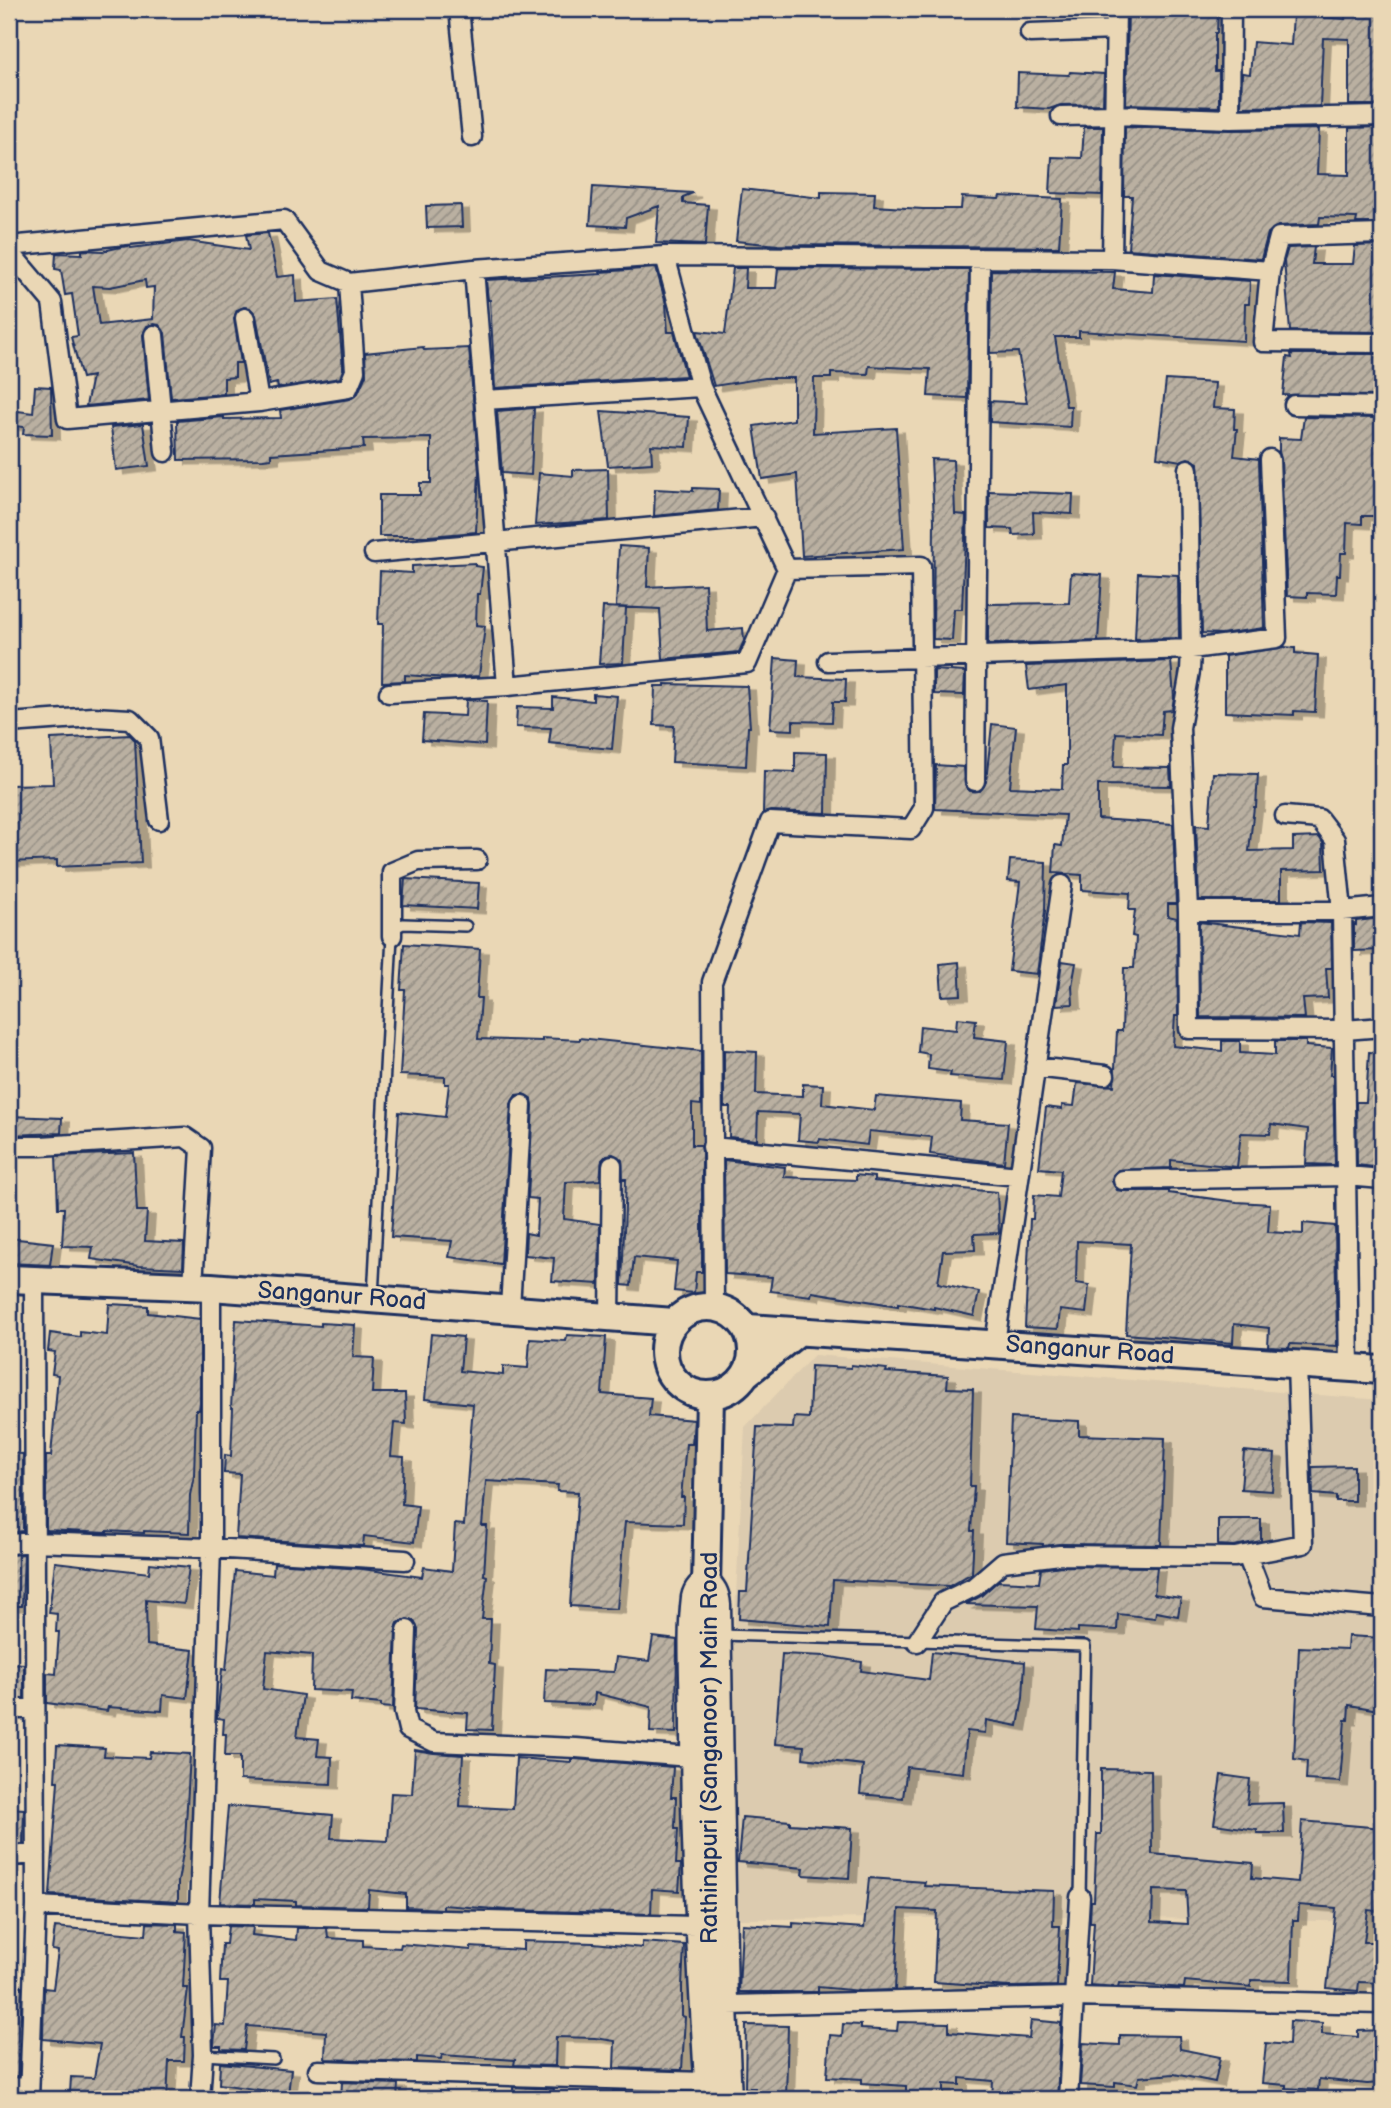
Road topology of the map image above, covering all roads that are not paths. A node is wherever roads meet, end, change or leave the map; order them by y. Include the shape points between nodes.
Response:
1 (459, 9) edge
2 (1116, 9) edge
3 (1231, 9) edge
4 (1116, 30) junction
5 (1030, 33) dead end
6 (1115, 115) junction
7 (1382, 116) edge
8 (1061, 117) dead end
9 (1230, 119) junction
10 (472, 137) dead end
11 (1382, 234) edge
12 (9, 248) edge
13 (665, 256) junction
14 (980, 258) junction
15 (1112, 259) junction
16 (474, 270) junction
17 (1270, 271) junction
18 (349, 283) junction
19 (244, 318) dead end
20 (154, 335) dead end
21 (1382, 343) edge
22 (701, 387) junction
23 (484, 400) junction
24 (259, 402) junction
25 (1294, 405) dead end
26 (1382, 407) edge
27 (161, 411) junction
28 (165, 452) dead end
29 (1270, 458) dead end
30 (1188, 469) dead end
31 (764, 517) junction
32 (495, 543) junction
33 (374, 553) dead end
34 (787, 569) junction
35 (1191, 649) junction
36 (922, 657) junction
37 (977, 658) junction
38 (828, 661) dead end
39 (507, 686) junction
40 (389, 693) dead end
41 (9, 723) edge
42 (975, 781) dead end
43 (1285, 816) dead end
44 (159, 820) dead end
45 (477, 860) dead end
46 (1062, 885) dead end
47 (1382, 907) edge
48 (1188, 911) junction
49 (1342, 911) junction
50 (466, 926) dead end
51 (392, 936) junction
52 (1382, 1027) edge
53 (1345, 1030) junction
54 (1035, 1067) junction
55 (1105, 1075) dead end
56 (522, 1105) dead end
57 (9, 1146) edge
58 (712, 1147) junction
59 (612, 1165) dead end
60 (1020, 1176) junction
61 (1347, 1176) junction
62 (1382, 1179) edge
63 (1123, 1180) dead end
64 (22, 1279) edge
65 (202, 1287) junction
66 (373, 1298) junction
67 (714, 1307) junction
68 (510, 1308) junction
69 (618, 1316) junction
70 (674, 1322) junction
71 (748, 1328) junction
72 (798, 1332) junction
73 (995, 1343) junction
74 (665, 1363) junction
75 (1297, 1365) junction
76 (1349, 1368) junction
77 (1382, 1370) edge
78 (746, 1374) junction
79 (710, 1396) junction
80 (34, 1542) junction
81 (9, 1544) edge
82 (211, 1548) junction
83 (1247, 1555) junction
84 (405, 1560) dead end
85 (706, 1586) junction
86 (1382, 1607) edge
87 (407, 1630) dead end
88 (721, 1635) junction
89 (917, 1642) junction
90 (9, 1709) edge
91 (35, 1709) junction
92 (690, 1757) junction
93 (36, 1854) junction
94 (9, 1856) edge
95 (1080, 1897) joint
96 (36, 1906) junction
97 (199, 1914) junction
98 (695, 1926) junction
99 (1073, 1997) junction
100 (1382, 2004) edge
101 (728, 2005) junction
102 (202, 2055) junction
103 (274, 2059) dead end
104 (318, 2070) dead end
105 (9, 2087) edge
106 (709, 2093) edge
107 (29, 2094) edge
108 (200, 2099) edge
109 (732, 2099) edge
110 (1068, 2099) edge

1 - 10 street
2 - 4 street
3 - 9 street
4 - 5 street
4 - 6 street
6 - 8 street
6 - 9 street
6 - 15 street
7 - 9 street
11 - 17 street via 1279,237
12 - 18 street via 284,220 321,271
12 - 27 street via 51,302 67,419
13 - 14 street
13 - 16 street
13 - 22 street
14 - 15 street
14 - 37 street
15 - 17 street
16 - 18 street
16 - 23 street
17 - 21 street via 1263,342
18 - 24 street via 355,371 348,388
19 - 24 street
20 - 27 street
22 - 23 street
22 - 31 street
23 - 32 street
24 - 27 street
25 - 26 street
27 - 28 street
29 - 35 street via 1278,638
30 - 35 street
31 - 32 street
31 - 34 street
32 - 33 street
32 - 39 street
34 - 36 street via 921,566
34 - 39 street via 747,663
35 - 37 street
35 - 48 street via 1181,727
36 - 37 street
36 - 38 street
36 - 58 street via 924,808 911,829 769,822 712,982
37 - 42 street
39 - 40 street
41 - 44 street via 93,716 130,719 149,738
43 - 49 street via 1320,819 1335,841
45 - 51 street via 418,861 392,872
46 - 54 street
47 - 49 street
48 - 49 street
48 - 53 street via 1189,1029
49 - 53 street
50 - 51 lane via 403,924
51 - 66 lane
52 - 53 street
53 - 61 street
54 - 55 street
54 - 60 street
56 - 68 street
57 - 65 street via 185,1137 201,1149
58 - 60 street
58 - 67 street
59 - 69 street
60 - 73 street
61 - 62 street
61 - 63 street
61 - 76 street
64 - 65 main road, Sanganur Road
64 - 80 street
65 - 66 main road, Sanganur Road
65 - 82 street
66 - 68 main road, Sanganur Road
67 - 70 main road via 699,1308
67 - 71 main road
68 - 69 main road, Sanganur Road
69 - 70 main road, Sanganur Road
69 - 74 main road
70 - 74 main road via 665,1342
71 - 72 main road, Sanganur Road
71 - 78 main road via 752,1346
72 - 73 main road, Sanganur Road
72 - 78 main road
73 - 75 main road, Sanganur Road
74 - 79 main road via 682,1387
75 - 76 main road, Sanganur Road
75 - 83 street via 1303,1544
76 - 77 main road, Sanganur Road
78 - 79 main road via 737,1385
79 - 85 main road, Rathinapuri (Sanganoor) Main Road
80 - 81 street
80 - 82 street
80 - 91 street
82 - 84 street
82 - 97 street
83 - 86 street via 1263,1597
83 - 89 street via 1060,1555 1003,1562 974,1587 943,1602
85 - 88 street via 716,1586 720,1595
85 - 92 street via 696,1584 692,1595
85 - 106 main road, Rathinapuri (Sanganoor) Main Road
87 - 92 street via 404,1712 408,1729 434,1742
88 - 89 lane
88 - 101 street
89 - 95 lane via 1085,1646
90 - 91 street
91 - 93 street
92 - 98 street
93 - 94 street
93 - 96 street
95 - 99 street
96 - 97 street
96 - 107 street
97 - 98 street
97 - 102 street
98 - 106 street
99 - 100 street
99 - 101 street
99 - 110 street
101 - 109 street
102 - 103 lane
102 - 108 street
104 - 106 street
105 - 107 street

